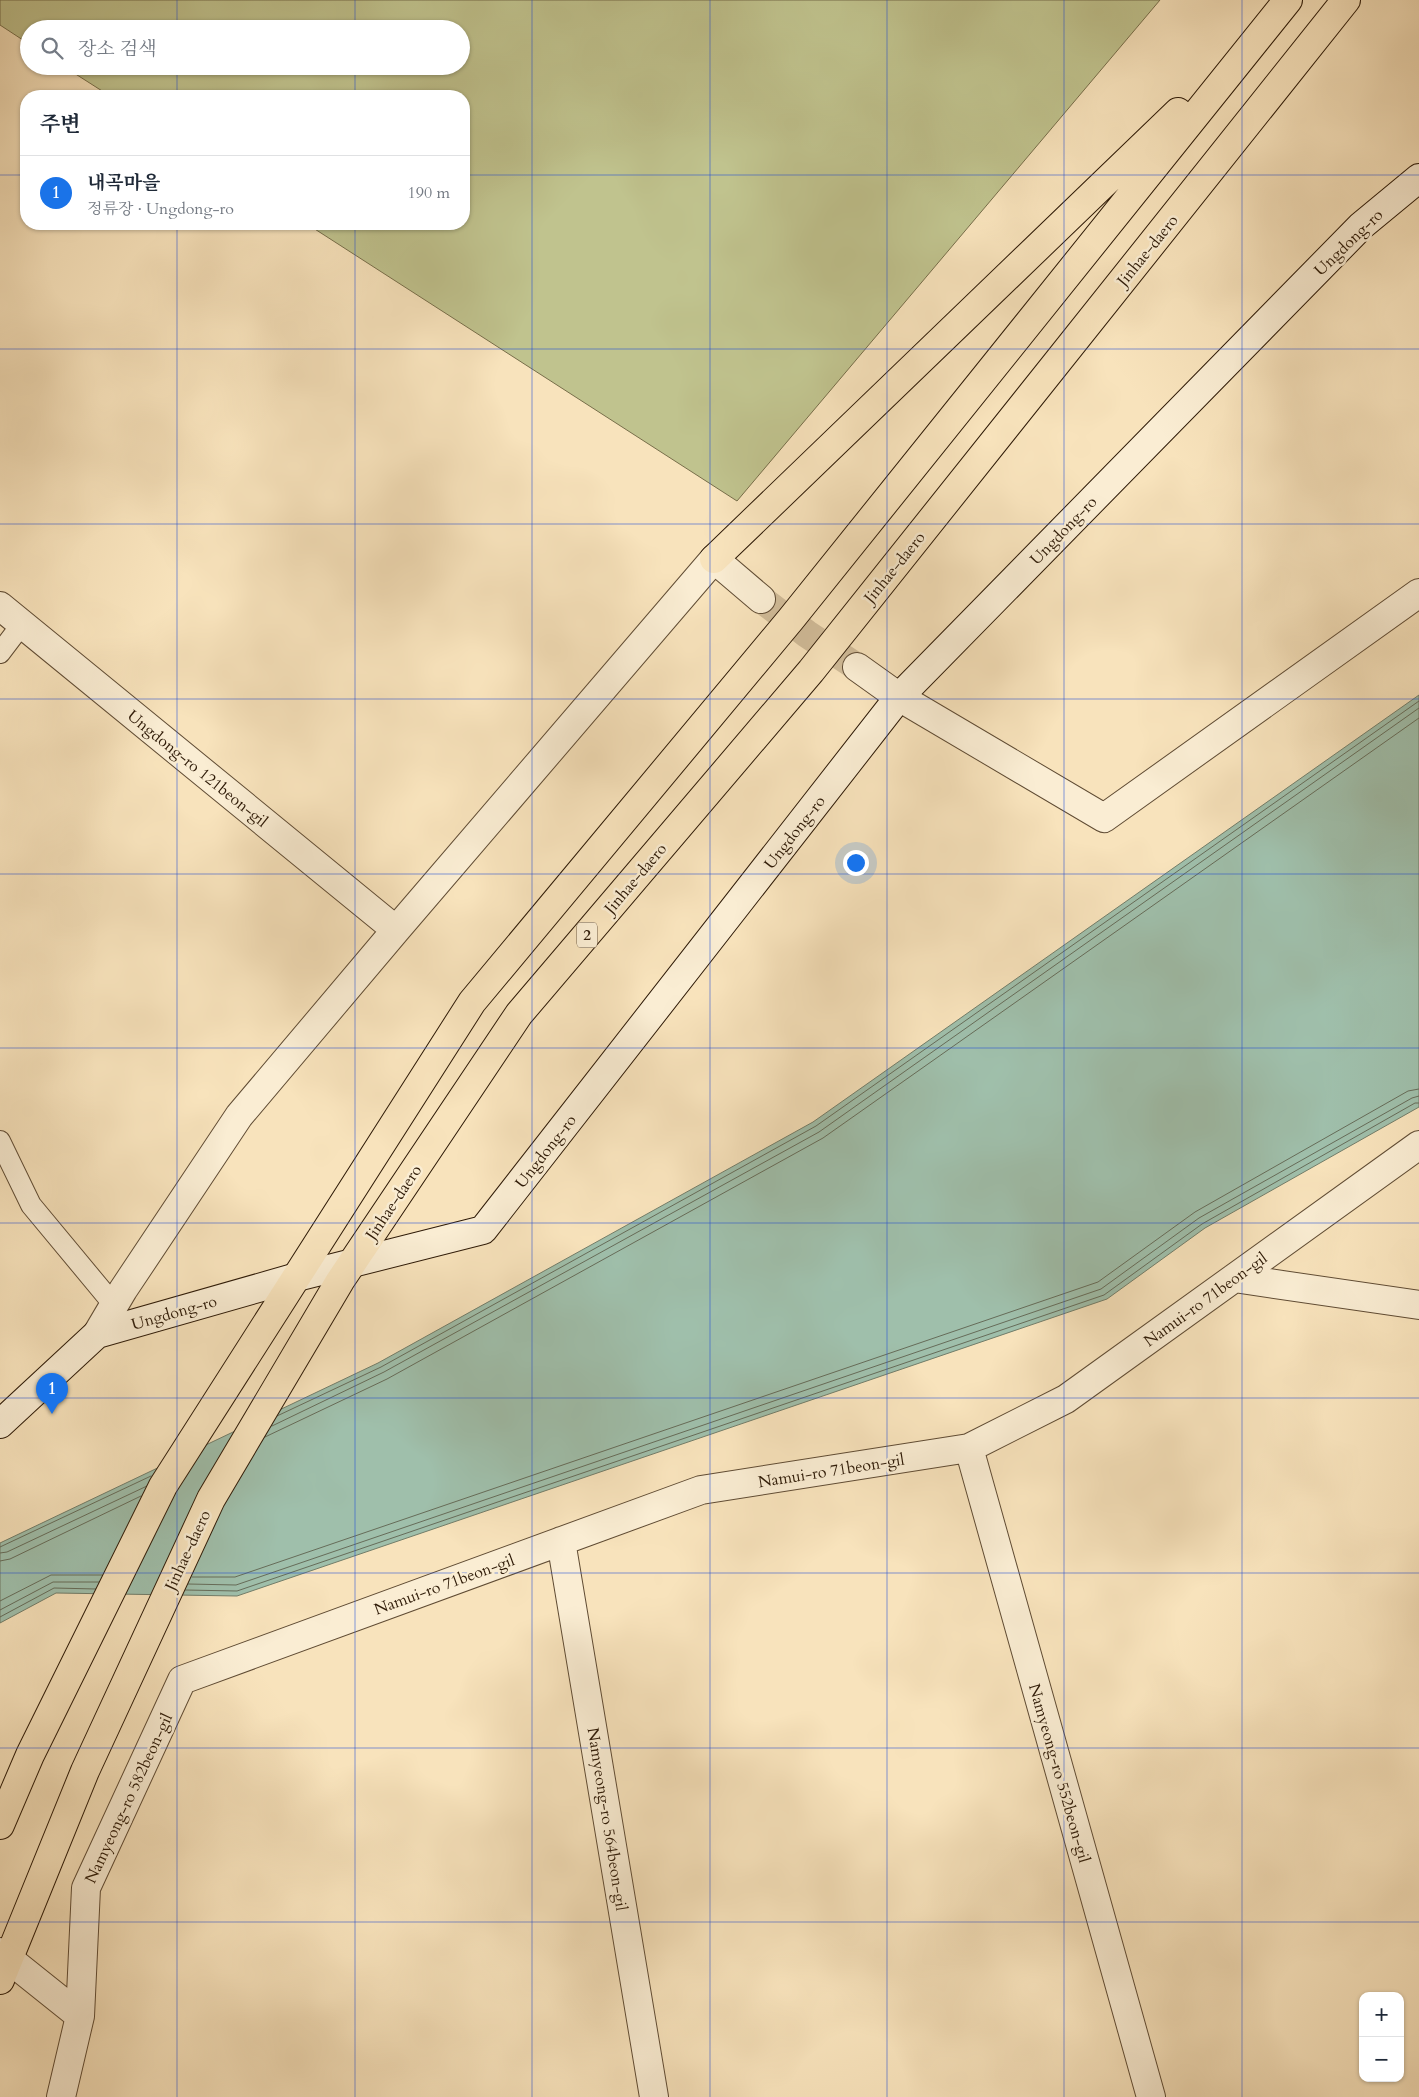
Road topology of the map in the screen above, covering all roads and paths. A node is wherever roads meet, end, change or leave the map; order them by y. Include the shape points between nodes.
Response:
1 (1288, 0) edge
2 (1346, 0) edge
3 (1265, 28) junction
4 (1419, 178) edge
5 (714, 559) junction
6 (1419, 593) edge
7 (761, 599) tunnel mouth
8 (0, 606) edge
9 (22, 624) junction
10 (0, 654) edge
11 (856, 667) tunnel mouth
12 (899, 697) junction
13 (396, 930) junction
14 (0, 1141) edge
15 (1419, 1144) edge
16 (352, 1263) junction
17 (297, 1277) junction
18 (1234, 1278) junction
19 (1419, 1305) edge
20 (114, 1306) junction
21 (97, 1334) junction
22 (0, 1424) edge
23 (969, 1448) junction
24 (561, 1541) junction
25 (182, 1680) joint
26 (0, 1825) edge
27 (3, 1964) edge
28 (80, 2016) junction
29 (61, 2097) edge
30 (654, 2097) edge
31 (1151, 2097) edge

1 - 3 highway
2 - 16 highway, Jinhae-daero / 2 via 811,671 519,1014
3 - 5 highway
3 - 17 highway via 791,619 472,1002
4 - 12 street, Ungdong-ro via 1361,226
5 - 7 street
5 - 13 street, Ungdong-ro
6 - 12 street via 1104,818
8 - 9 street, Ungdong-ro 121beon-gil
9 - 10 lane
9 - 13 street, Ungdong-ro 121beon-gil
11 - 12 street
12 - 16 street, Ungdong-ro via 483,1230
13 - 20 street, Ungdong-ro via 239,1116
14 - 20 lane via 31,1205
15 - 18 street, Namui-ro 71beon-gil
16 - 17 street, Ungdong-ro
16 - 27 highway, Jinhae-daero / 2 via 210,1499 85,1771
17 - 21 street, Ungdong-ro
17 - 26 highway via 163,1486 30,1755
18 - 19 street
18 - 23 street, Namui-ro 71beon-gil via 1066,1399
20 - 21 street, Ungdong-ro
21 - 22 street, Ungdong-ro
23 - 24 street, Namui-ro 71beon-gil via 701,1490
23 - 31 street, Namyeong-ro 552beon-gil
24 - 25 street, Namui-ro 71beon-gil
24 - 30 street, Namyeong-ro 564beon-gil
25 - 28 street, Namyeong-ro 582beon-gil via 86,1888
27 - 28 street
28 - 29 street, Namyeong-ro 582beon-gil

